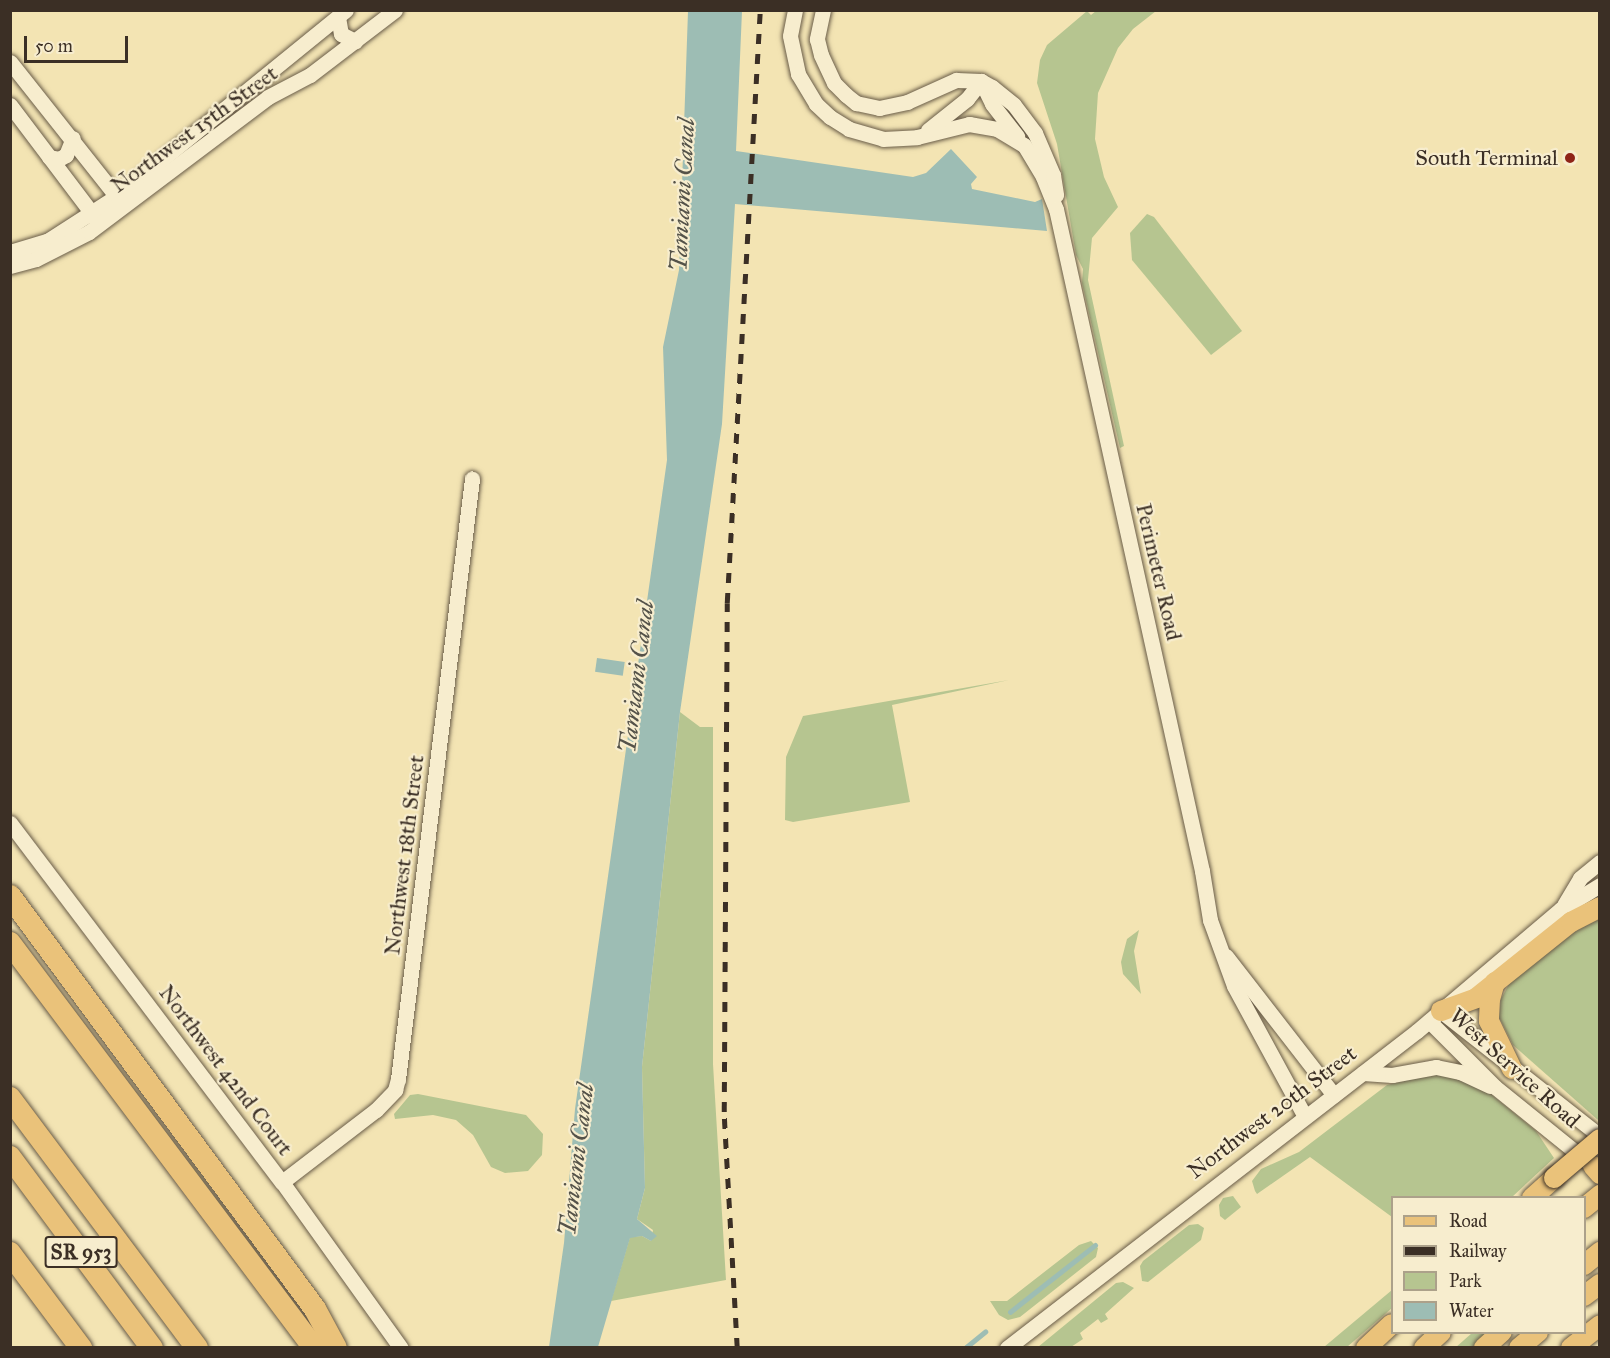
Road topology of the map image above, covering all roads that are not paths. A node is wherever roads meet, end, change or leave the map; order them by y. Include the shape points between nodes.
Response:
1 (395, 10) edge
2 (795, 10) edge
3 (823, 10) edge
4 (342, 14) edge
5 (355, 41) junction
6 (10, 62) edge
7 (981, 81) junction
8 (10, 105) edge
9 (918, 137) junction
10 (72, 138) junction
11 (1024, 145) junction
12 (49, 157) junction
13 (121, 201) junction
14 (1056, 209) junction
15 (97, 219) junction
16 (10, 252) edge
17 (10, 266) edge
18 (472, 480) dead end
19 (10, 823) edge
20 (1599, 862) edge
21 (1599, 885) edge
22 (10, 896) edge
23 (1599, 907) edge
24 (1561, 909) junction
25 (10, 943) edge
26 (1216, 944) junction
27 (1496, 982) junction
28 (1435, 1016) junction
29 (1512, 1069) junction
30 (1363, 1073) junction
31 (1495, 1087) junction
32 (1334, 1095) junction
33 (10, 1098) edge
34 (1305, 1117) junction
35 (1599, 1138) edge
36 (10, 1157) edge
37 (1597, 1171) edge
38 (282, 1182) junction
39 (1533, 1196) edge
40 (10, 1253) edge
41 (1599, 1284) edge
42 (1586, 1294) edge
43 (1391, 1324) edge
44 (1599, 1325) edge
45 (1439, 1334) edge
46 (1500, 1334) edge
47 (1535, 1334) edge
48 (81, 1347) edge
49 (152, 1347) edge
50 (197, 1347) edge
51 (314, 1347) edge
52 (336, 1347) edge
53 (400, 1347) edge
54 (1007, 1347) edge
55 (1366, 1347) edge
56 (1424, 1347) edge
57 (1484, 1347) edge
58 (1518, 1347) edge
59 (1571, 1347) edge

1 - 5 street, Northwest 15th Street
2 - 9 street via 790,36 793,56 798,74 816,104 830,117 865,135 899,140
3 - 7 street via 817,39 821,55 834,83 856,103 879,108 895,106 943,84
4 - 5 street via 340,34
4 - 13 street, Northwest 15th Street
5 - 13 street, Northwest 15th Street
6 - 10 street
7 - 9 street via 956,109
7 - 11 street, Perimeter Road via 992,104
7 - 14 street, Perimeter Road via 1002,92 1035,133 1053,175
8 - 12 street
9 - 11 street via 969,124 997,129
10 - 12 street via 66,155 59,159
10 - 13 street
11 - 14 street, Perimeter Road
12 - 15 street
13 - 15 street, Northwest 15th Street
14 - 26 street, Perimeter Road
15 - 16 street, Northwest 15th Street
15 - 17 street, Northwest 15th Street via 59,249
18 - 38 street, Northwest 18th Street via 399,1079 376,1110
19 - 38 street, Northwest 42nd Court
20 - 24 street, Northwest 20th Street via 1580,878
21 - 24 street, Northwest 20th Street
22 - 52 highway via 315,1309
23 - 27 main road via 1571,922
24 - 28 street, Northwest 20th Street
25 - 51 highway
26 - 32 street, Perimeter Road
26 - 34 street, Perimeter Road via 1234,986
27 - 28 main road via 1476,998
27 - 29 main road via 1489,1021
28 - 29 street, West Service Road
28 - 30 street, Northwest 20th Street
28 - 31 street, West Service Road
29 - 35 street, West Service Road
30 - 31 street via 1392,1075 1436,1067
30 - 32 street, Northwest 20th Street
31 - 37 street, West Service Road
32 - 34 street, Northwest 20th Street
33 - 50 highway, SR 953
34 - 54 street, Northwest 20th Street
35 - 39 main road, bridge
36 - 49 highway, SR 953
38 - 53 street, Northwest 42nd Court
40 - 48 highway
41 - 42 main road
43 - 55 main road
44 - 59 main road
45 - 56 main road
46 - 57 main road
47 - 58 main road

